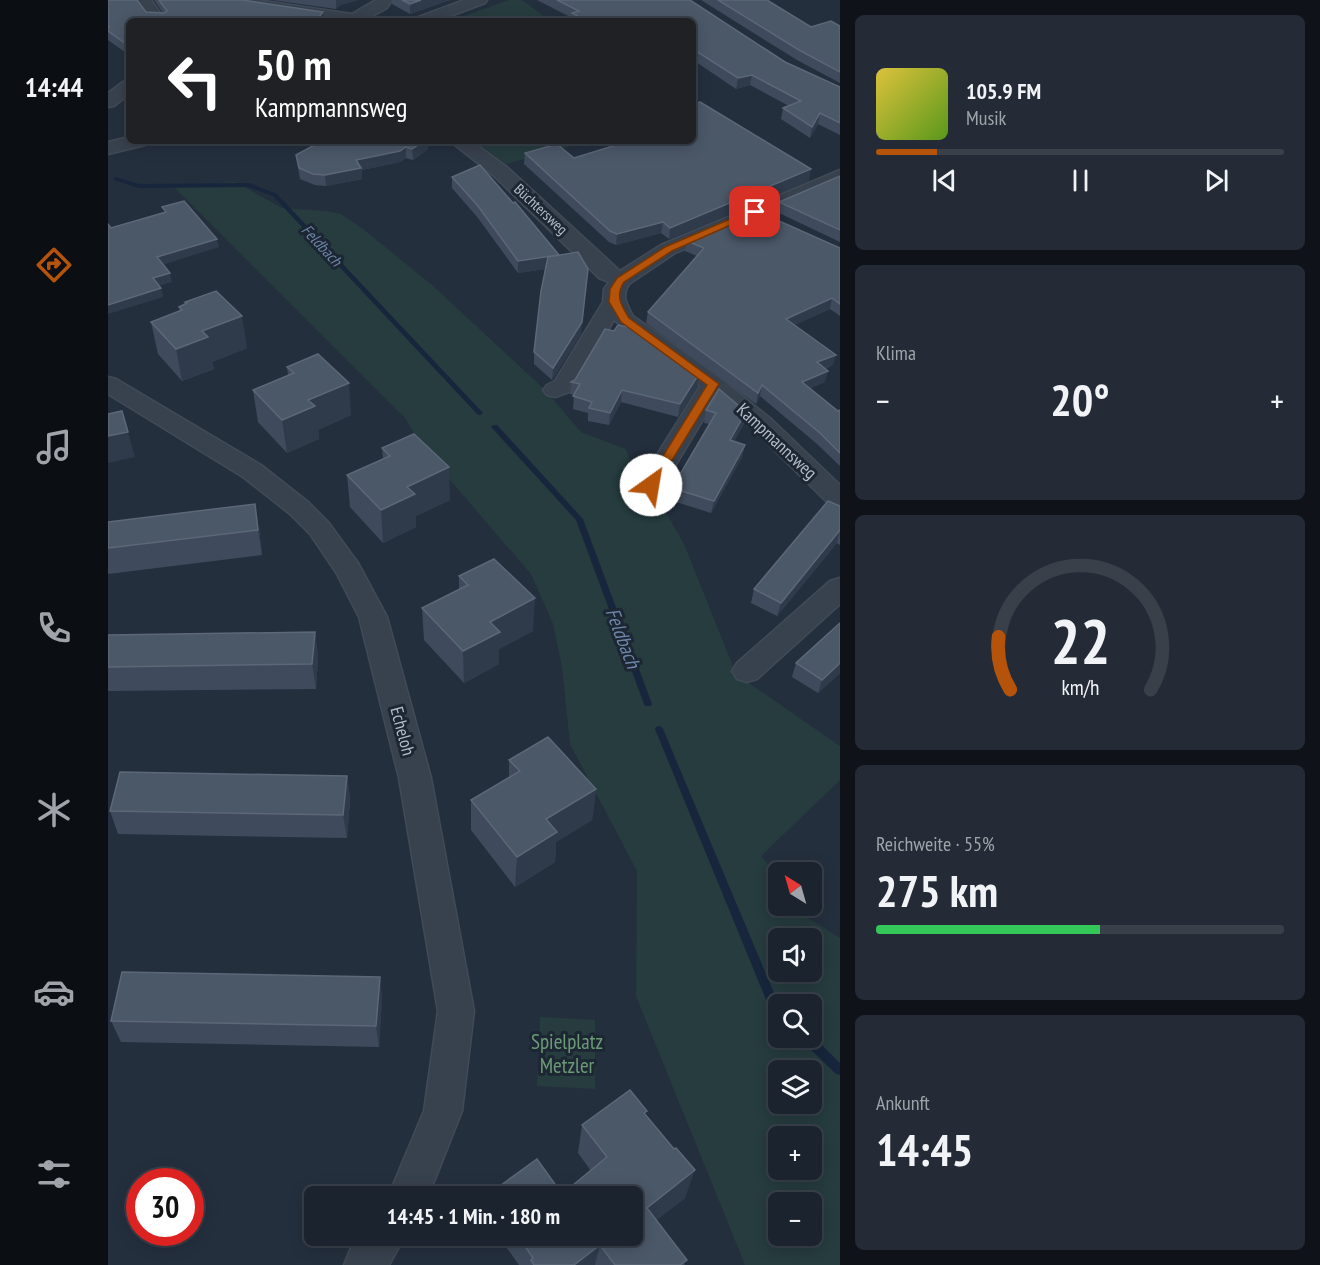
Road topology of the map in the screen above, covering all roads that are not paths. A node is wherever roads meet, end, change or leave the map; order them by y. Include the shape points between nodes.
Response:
1 (143, 0) edge
2 (226, 0) edge
3 (384, 0) edge
4 (479, 0) edge
5 (156, 18) edge
6 (346, 18) edge
7 (362, 18) edge
8 (430, 18) edge
9 (126, 88) edge
10 (108, 102) edge
11 (126, 144) edge
12 (463, 144) edge
13 (108, 148) edge
14 (840, 176) edge
15 (755, 212) junction
16 (782, 224) edge
17 (617, 291) junction
18 (108, 384) edge
19 (713, 384) junction
20 (555, 390) dead end
21 (651, 485) dead end
22 (840, 500) edge
23 (839, 590) edge
24 (747, 671) dead end
25 (412, 1186) edge
26 (379, 1246) edge
27 (365, 1265) edge

1 - 5 street
2 - 6 street
3 - 7 street
4 - 8 street
9 - 10 street
11 - 13 street
12 - 17 street, Büchtersweg via 500,171 607,273
14 - 15 street
15 - 16 street
15 - 17 street via 668,249
17 - 19 street, Kampmannsweg via 625,320
17 - 20 street via 564,386
18 - 25 street, Echeloh via 252,471 299,508 319,528 348,570 373,617 415,778 456,1011 443,1111
19 - 21 street
19 - 22 street, Kampmannsweg via 762,424
23 - 24 street
26 - 27 street

